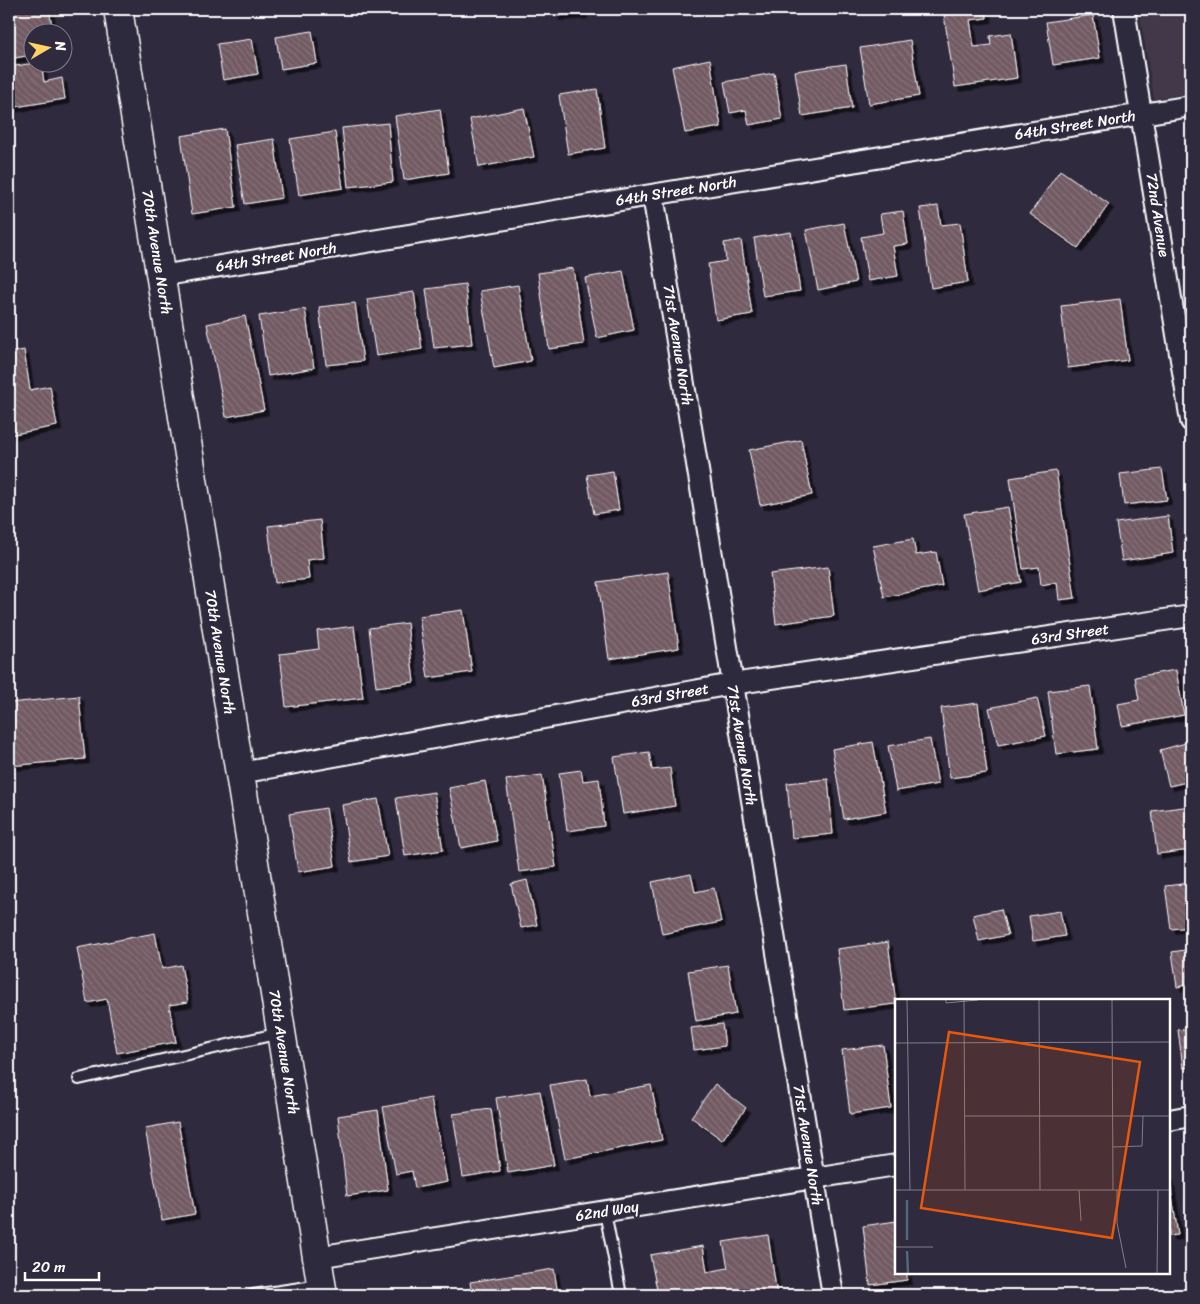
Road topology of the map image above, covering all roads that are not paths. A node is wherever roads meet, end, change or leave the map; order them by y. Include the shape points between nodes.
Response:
1 (118, 9) edge
2 (1124, 9) edge
3 (1191, 106) edge
4 (1142, 114) junction
5 (653, 195) junction
6 (160, 276) junction
7 (1191, 422) edge
8 (1191, 616) edge
9 (732, 684) junction
10 (240, 773) junction
11 (281, 1032) junction
12 (79, 1079) dead end
13 (1191, 1116) edge
14 (1170, 1120) edge
15 (895, 1165) edge
16 (814, 1179) junction
17 (604, 1212) junction
18 (317, 1257) junction
19 (322, 1290) edge
20 (253, 1295) edge
21 (621, 1295) edge
22 (832, 1295) edge

1 - 6 street, 70th Avenue North
2 - 4 street, 72nd Avenue
3 - 4 street, 64th Street North
4 - 5 street, 64th Street North
4 - 7 street, 72nd Avenue
5 - 6 street, 64th Street North
5 - 9 street, 71st Avenue North
6 - 10 street, 70th Avenue North
8 - 9 street, 63rd Street
9 - 10 street, 63rd Street
9 - 16 street, 71st Avenue North
10 - 11 street, 70th Avenue North
11 - 12 lane
11 - 18 street, 70th Avenue North
13 - 14 street
15 - 16 street, 62nd Way
16 - 17 street, 62nd Way
16 - 22 street, 71st Avenue North
17 - 18 street, 62nd Way
17 - 21 lane
18 - 19 street, 70th Avenue North
19 - 20 lane

